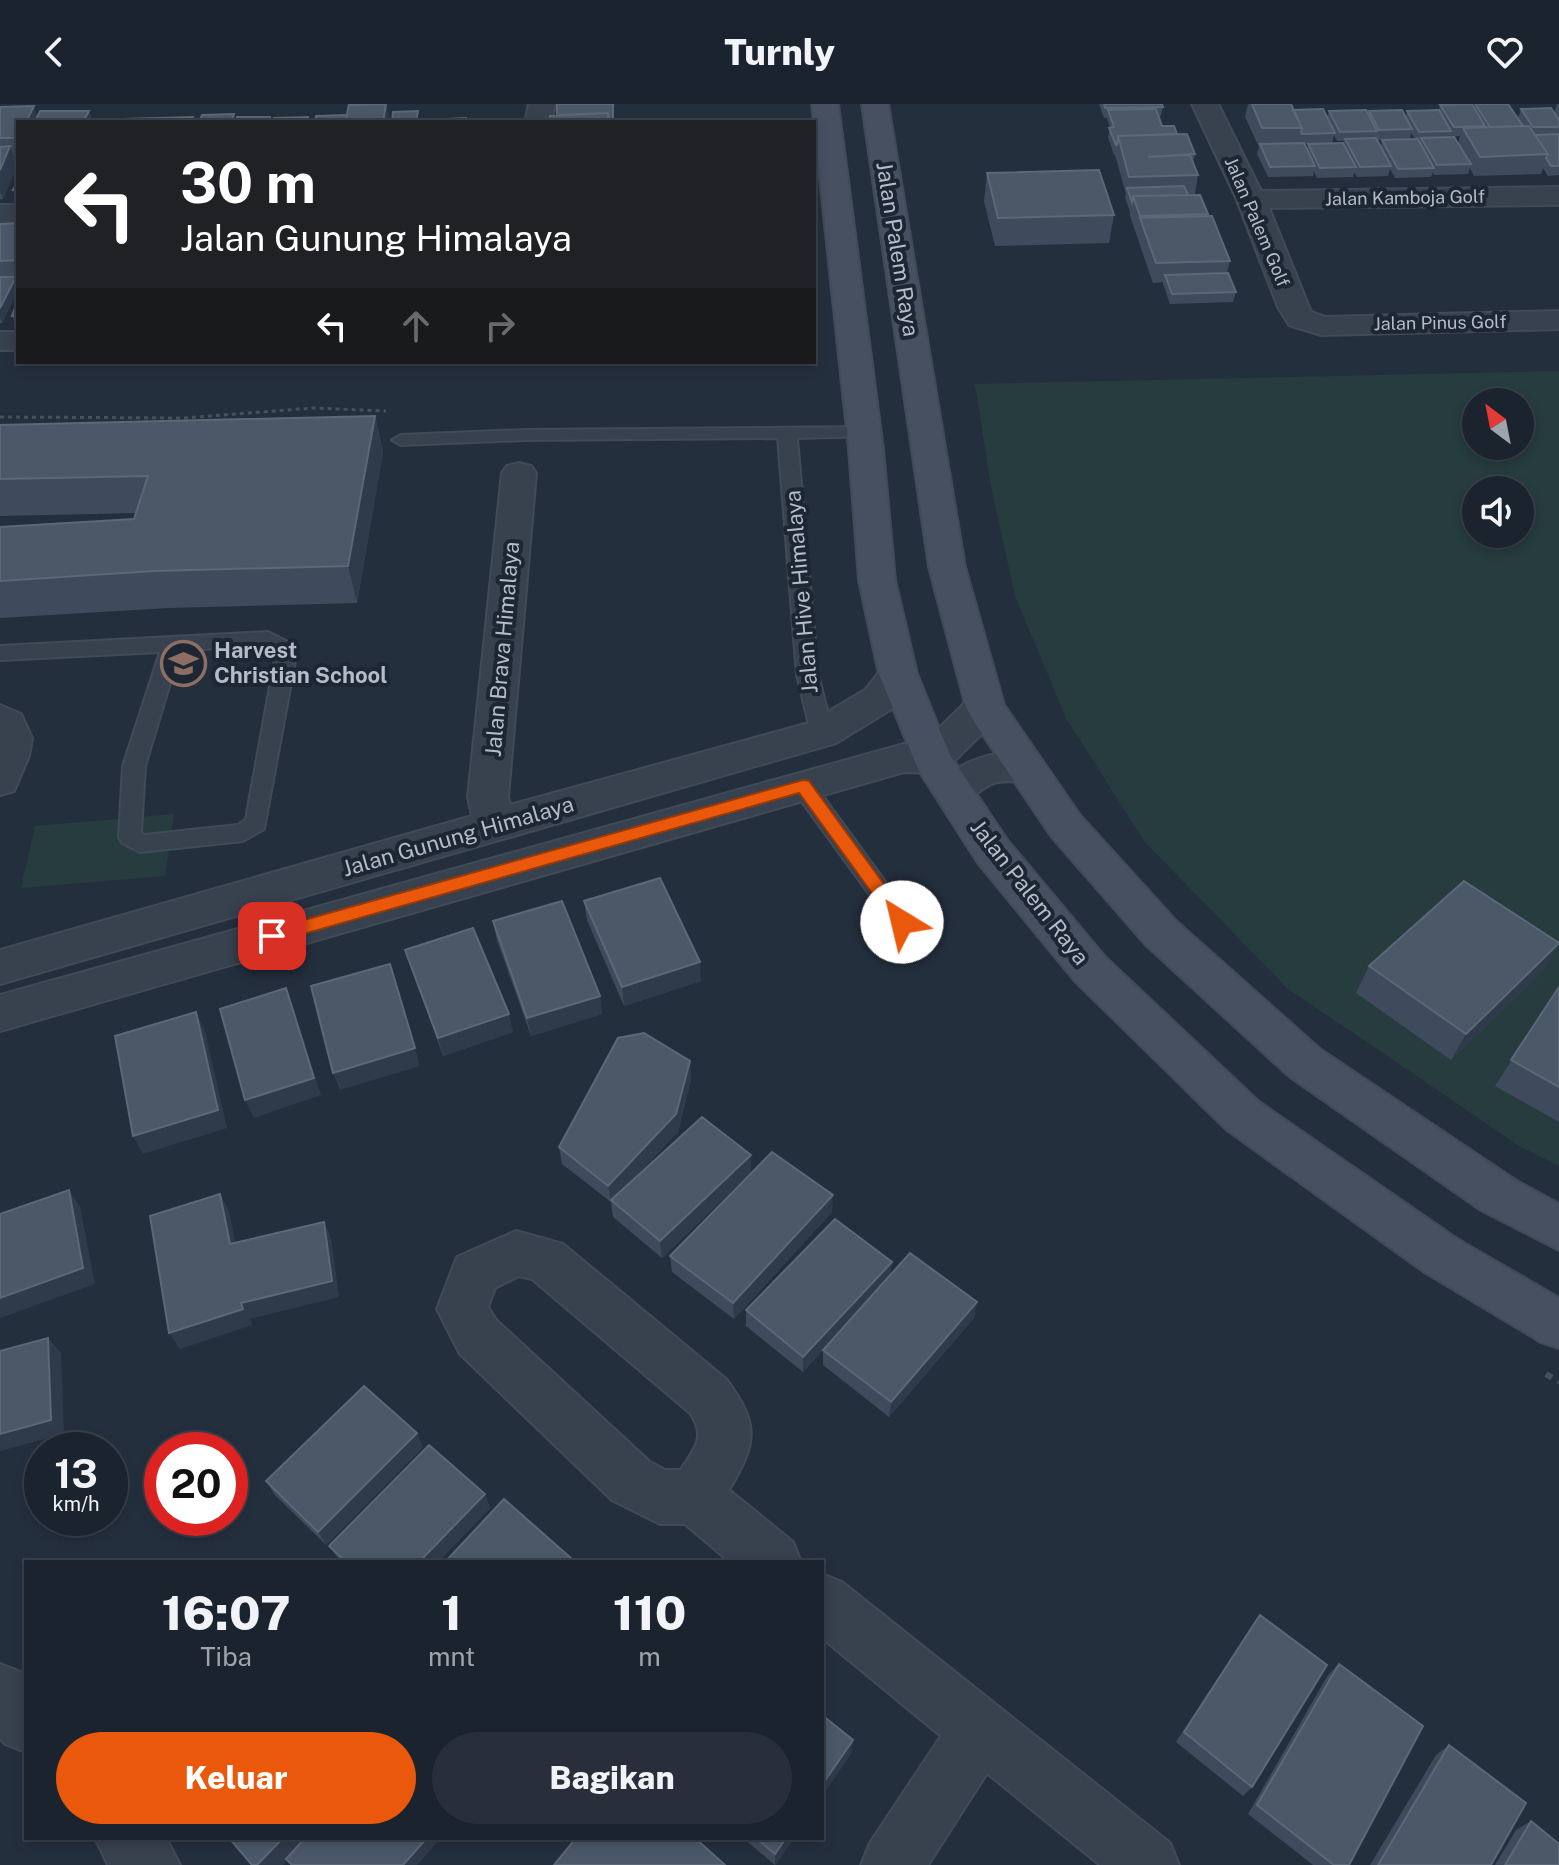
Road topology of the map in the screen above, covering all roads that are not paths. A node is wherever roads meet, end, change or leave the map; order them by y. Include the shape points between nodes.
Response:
1 (825, 104) edge
2 (875, 104) edge
3 (1205, 104) edge
4 (1559, 196) edge
5 (1251, 200) junction
6 (1559, 320) edge
7 (1321, 326) joint
8 (401, 440) dead end
9 (864, 440) junction
10 (788, 442) junction
11 (519, 473) dead end
12 (172, 645) junction
13 (0, 653) edge
14 (898, 674) junction
15 (985, 707) junction
16 (0, 719) edge
17 (822, 733) junction
18 (731, 759) junction
19 (1026, 770) junction
20 (944, 775) junction
21 (0, 781) edge
22 (803, 786) junction
23 (756, 799) junction
24 (494, 825) junction
25 (902, 922) dead end
26 (0, 967) edge
27 (0, 1013) edge
28 (1559, 1228) edge
29 (1559, 1325) edge
30 (695, 1497) junction
31 (771, 1560) edge
32 (824, 1604) edge
33 (0, 1693) edge
34 (24, 1721) edge
35 (979, 1731) junction
36 (127, 1840) edge
37 (149, 1865) edge
38 (892, 1865) edge
39 (1148, 1865) edge

1 - 9 street, Jalan Palem Raya
2 - 15 street, Jalan Palem Raya via 947,567
3 - 5 street, Jalan Palem Golf
4 - 5 street, Jalan Kamboja Golf
5 - 7 street, Jalan Palem Golf via 1293,307 1300,318
6 - 7 street, Jalan Pinus Golf
8 - 10 lane via 525,435
9 - 10 lane
9 - 14 street, Jalan Palem Raya via 877,580
10 - 17 lane, Jalan Hive Himalaya via 804,665
11 - 24 street, Jalan Brava Himalaya via 488,797
12 - 12 lane via 268,639 287,650 256,823 243,833 140,844 130,837 134,766
12 - 13 lane
14 - 17 street, Jalan Gunung Himalaya via 879,699
14 - 20 street, Jalan Palem Raya
15 - 19 street, Jalan Palem Raya
15 - 20 street
16 - 21 street via 8,722 13,739
17 - 18 street, Jalan Gunung Himalaya
18 - 23 street
18 - 24 street, Jalan Gunung Himalaya
19 - 20 street via 1000,765 970,778
19 - 28 street, Jalan Palem Raya via 1065,825 1161,933 1305,1063 1498,1195
20 - 22 street, Jalan Gunung Himalaya via 904,758
20 - 29 street, Jalan Palem Raya via 993,852 1090,969 1243,1116 1440,1255
22 - 23 street, Jalan Gunung Himalaya
22 - 25 lane
23 - 27 street, Jalan Gunung Himalaya
24 - 26 street, Jalan Gunung Himalaya
30 - 30 street via 660,1497 631,1481 478,1337 462,1309 475,1273 516,1253 546,1260 708,1396 725,1420 725,1446
30 - 31 street
32 - 35 street
33 - 34 street
35 - 38 street
35 - 39 street
36 - 37 street

